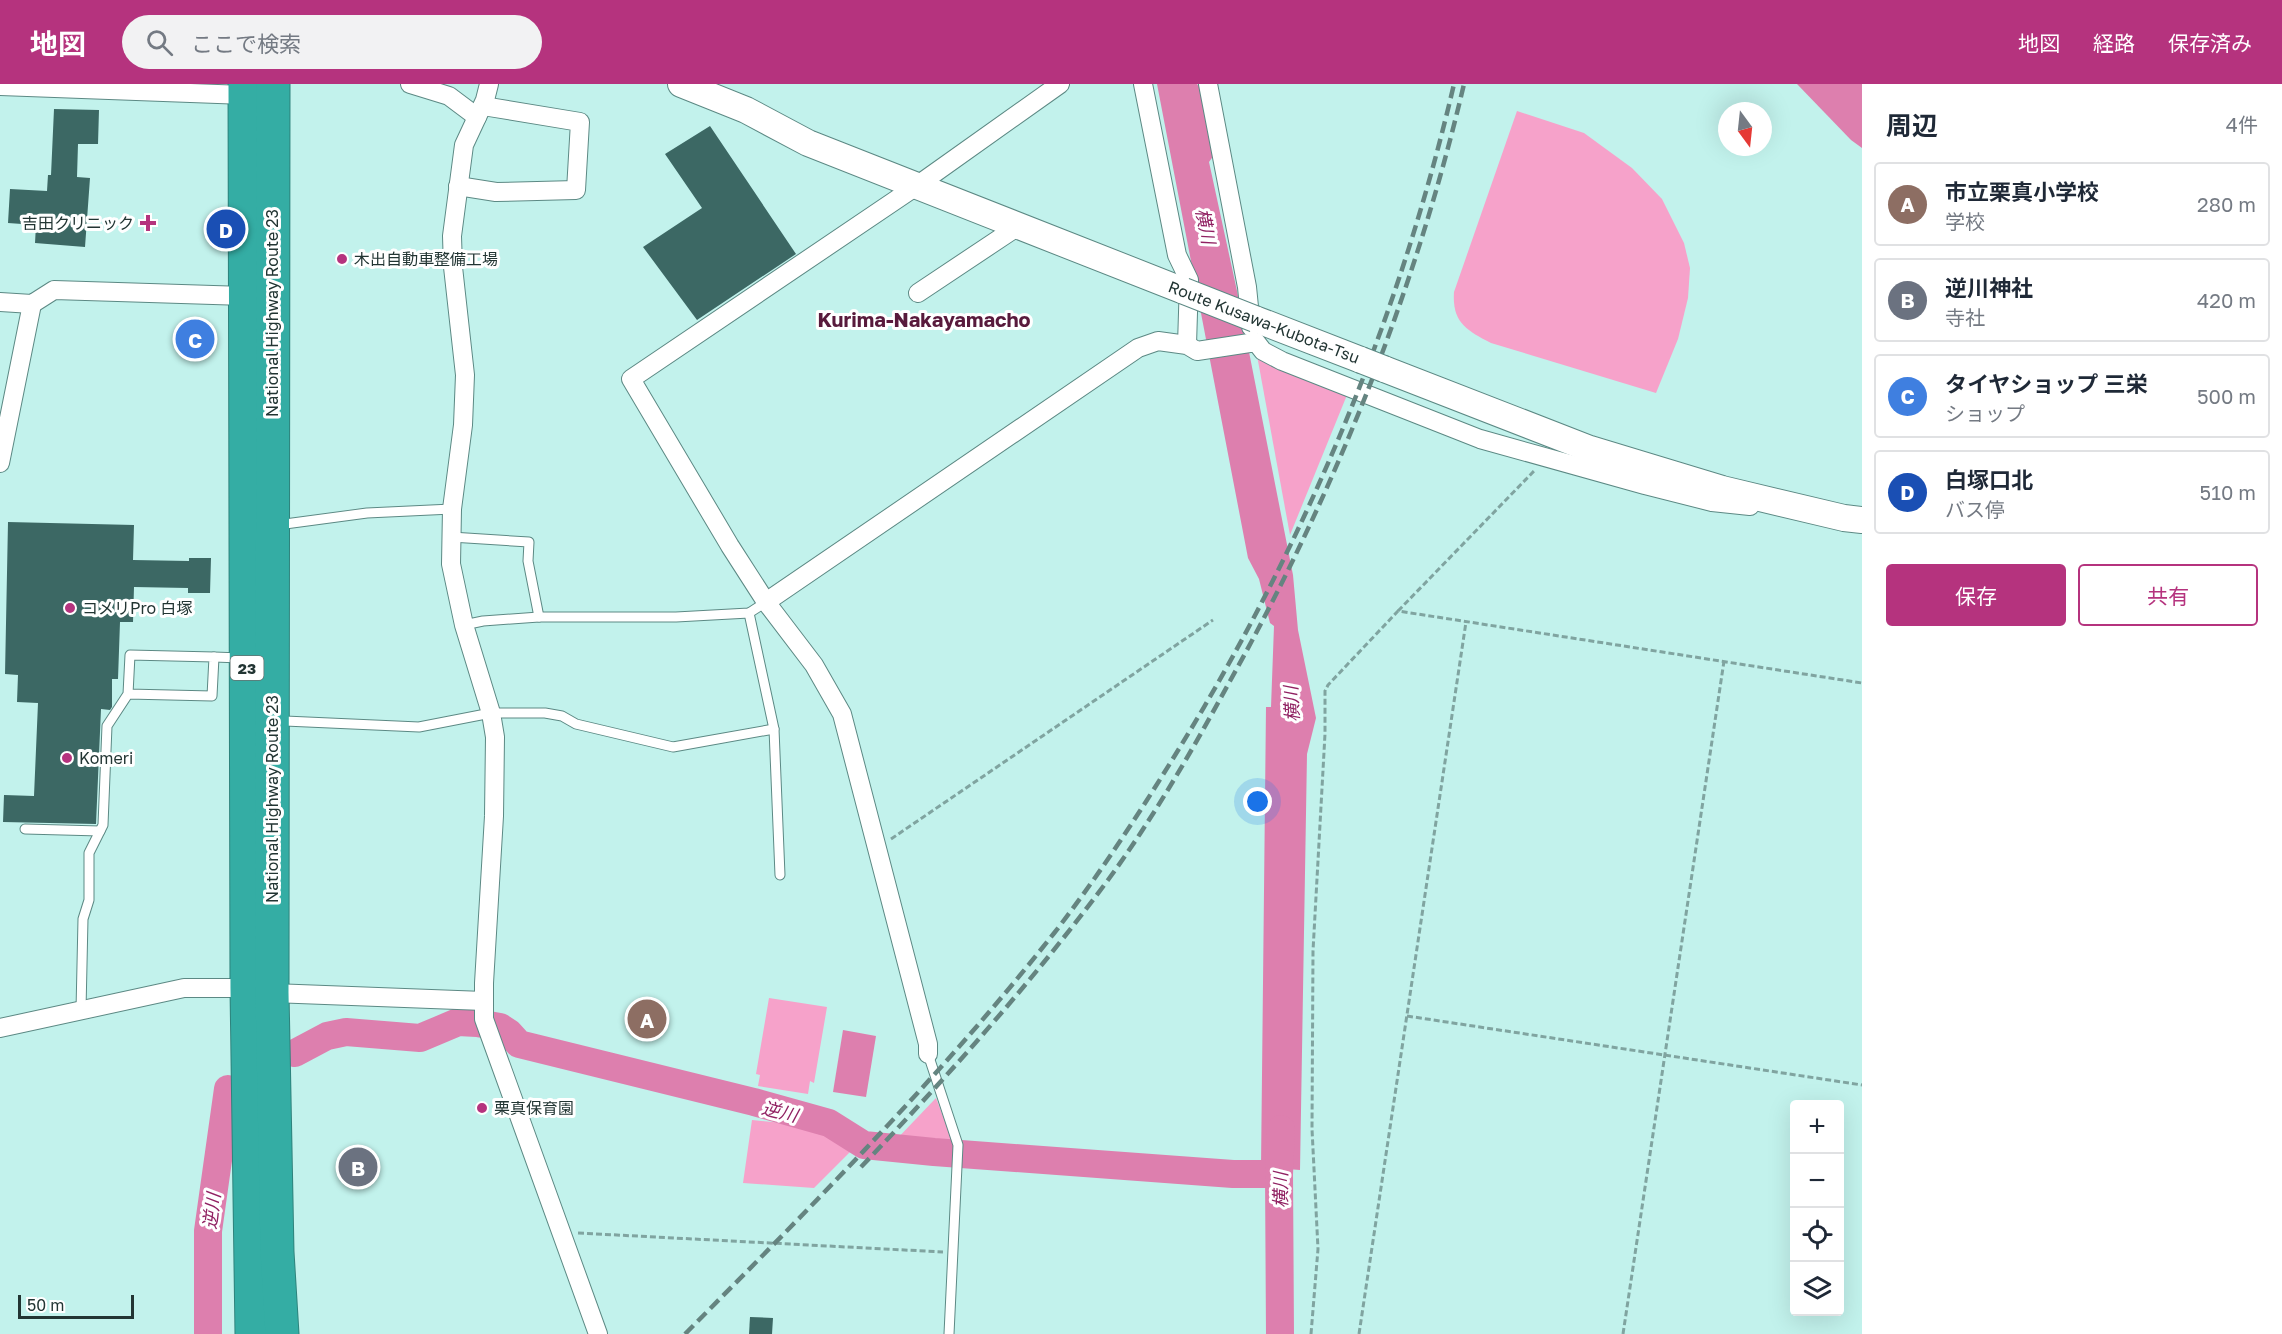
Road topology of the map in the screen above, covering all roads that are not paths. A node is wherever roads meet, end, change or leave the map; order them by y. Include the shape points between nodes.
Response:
1 (410, 84) edge
2 (489, 84) edge
3 (681, 84) edge
4 (1060, 84) edge
5 (1143, 84) edge
6 (1208, 84) edge
7 (0, 86) edge
8 (254, 88) edge
9 (480, 112) junction
10 (458, 186) junction
11 (915, 187) junction
12 (1017, 227) junction
13 (918, 293) dead end
14 (245, 296) junction
15 (0, 302) edge
16 (32, 304) junction
17 (1253, 334) junction
18 (1192, 348) junction
19 (0, 463) edge
20 (1762, 499) junction
21 (452, 509) junction
22 (1862, 520) edge
23 (285, 524) dead end
24 (452, 537) junction
25 (766, 602) junction
26 (748, 613) junction
27 (539, 617) junction
28 (464, 625) junction
29 (214, 657) junction
30 (247, 658) junction
31 (128, 694) junction
32 (491, 713) junction
33 (285, 721) dead end
34 (774, 729) junction
35 (25, 829) dead end
36 (100, 831) junction
37 (780, 875) dead end
38 (260, 991) junction
39 (81, 1010) junction
40 (486, 1018) junction
41 (0, 1028) edge
42 (928, 1054) joint
43 (252, 1334) edge
44 (282, 1334) edge
45 (598, 1334) edge
46 (949, 1334) edge

1 - 9 street via 449,96
2 - 9 street
3 - 11 main road, Route Kusawa-Kubota-Tsu
4 - 11 street
5 - 18 street via 1177,255 1189,280
6 - 17 street
7 - 8 street
8 - 14 highway, National Highway Route 23 / 23
8 - 38 highway, National Highway Route 23 / 23
9 - 10 street via 464,145
9 - 10 street via 580,122 576,190 496,192
10 - 21 street via 453,267 465,375
11 - 12 main road, Route Kusawa-Kubota-Tsu
11 - 25 street via 632,379
12 - 13 street
12 - 17 main road, Route Kusawa-Kubota-Tsu, bridge via 1184,291
14 - 16 street via 54,291
14 - 30 highway, National Highway Route 23 / 23
15 - 16 street
16 - 19 street
17 - 18 street
17 - 20 main road, Route Kusawa-Kubota-Tsu via 1372,364 1590,449
17 - 20 street via 1263,351 1282,362 1480,439 1712,502 1756,507
18 - 25 street via 1158,341 1138,348
20 - 22 main road, Route Kusawa-Kubota-Tsu
21 - 23 lane via 367,513
21 - 24 street
24 - 27 lane via 529,542 528,561
24 - 28 street via 451,564
25 - 26 lane
25 - 42 street via 814,665 842,714
26 - 27 lane
26 - 34 lane
27 - 28 lane
28 - 32 street
29 - 30 lane
29 - 31 lane via 212,696
29 - 31 lane via 130,655
30 - 38 highway, National Highway Route 23 / 23
31 - 36 lane via 107,726
32 - 33 lane via 419,727
32 - 34 lane via 562,716 576,724 672,747
32 - 40 street via 495,737 494,816
34 - 37 lane
35 - 36 lane
36 - 39 lane via 89,853
38 - 39 street via 184,988
38 - 40 street
38 - 43 highway, National Highway Route 23 / 23
38 - 44 highway, National Highway Route 23 / 23
39 - 41 street
40 - 45 street
42 - 46 lane via 958,1144

